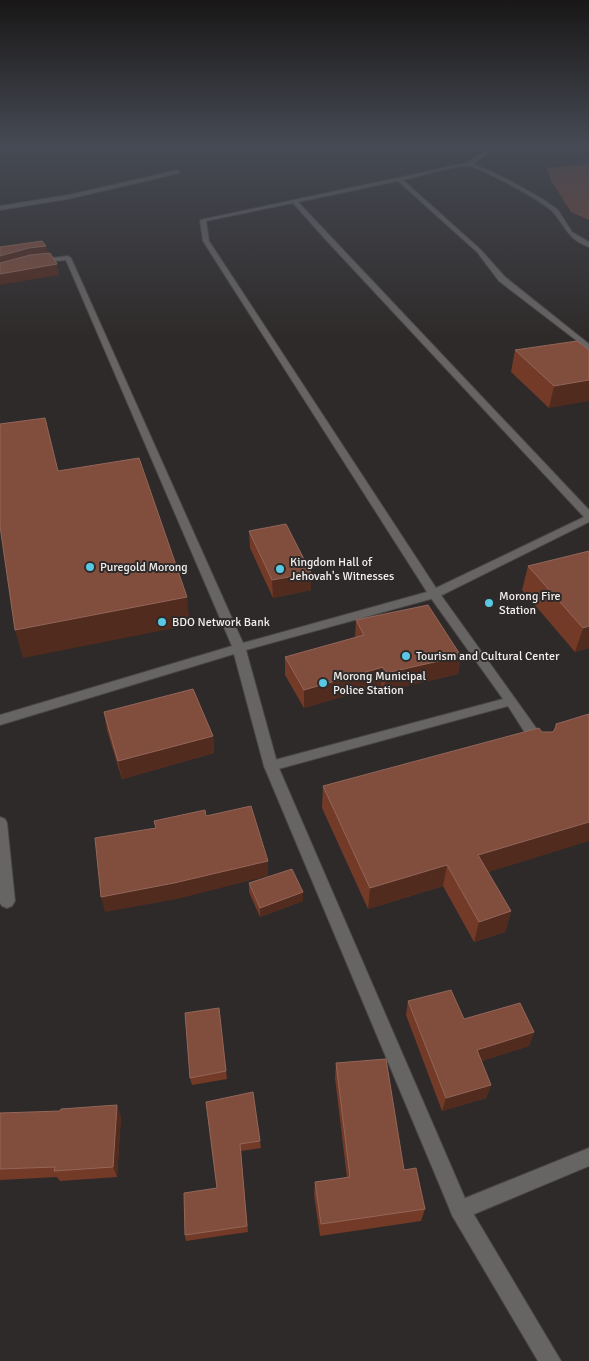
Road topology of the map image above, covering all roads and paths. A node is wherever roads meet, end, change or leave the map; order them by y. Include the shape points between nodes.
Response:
1 (251, 211) edge
2 (303, 211) edge
3 (435, 211) edge
4 (555, 211) edge
5 (589, 245) edge
6 (32, 262) edge
7 (589, 348) edge
8 (589, 517) edge
9 (434, 594) junction
10 (239, 648) junction
11 (511, 701) junction
12 (0, 720) edge
13 (542, 748) edge
14 (271, 766) junction
15 (0, 823) edge
16 (6, 901) dead end
17 (589, 1158) edge
18 (460, 1210) junction
19 (550, 1361) edge

1 - 9 street via 203,220 206,241
2 - 8 street
3 - 7 street via 479,250 502,279
4 - 5 street via 570,233
6 - 10 street via 68,258
8 - 9 street
9 - 10 street
9 - 11 street
10 - 12 street
10 - 14 street
11 - 13 street
11 - 14 street
14 - 18 street
15 - 16 street
17 - 18 street
18 - 19 street

